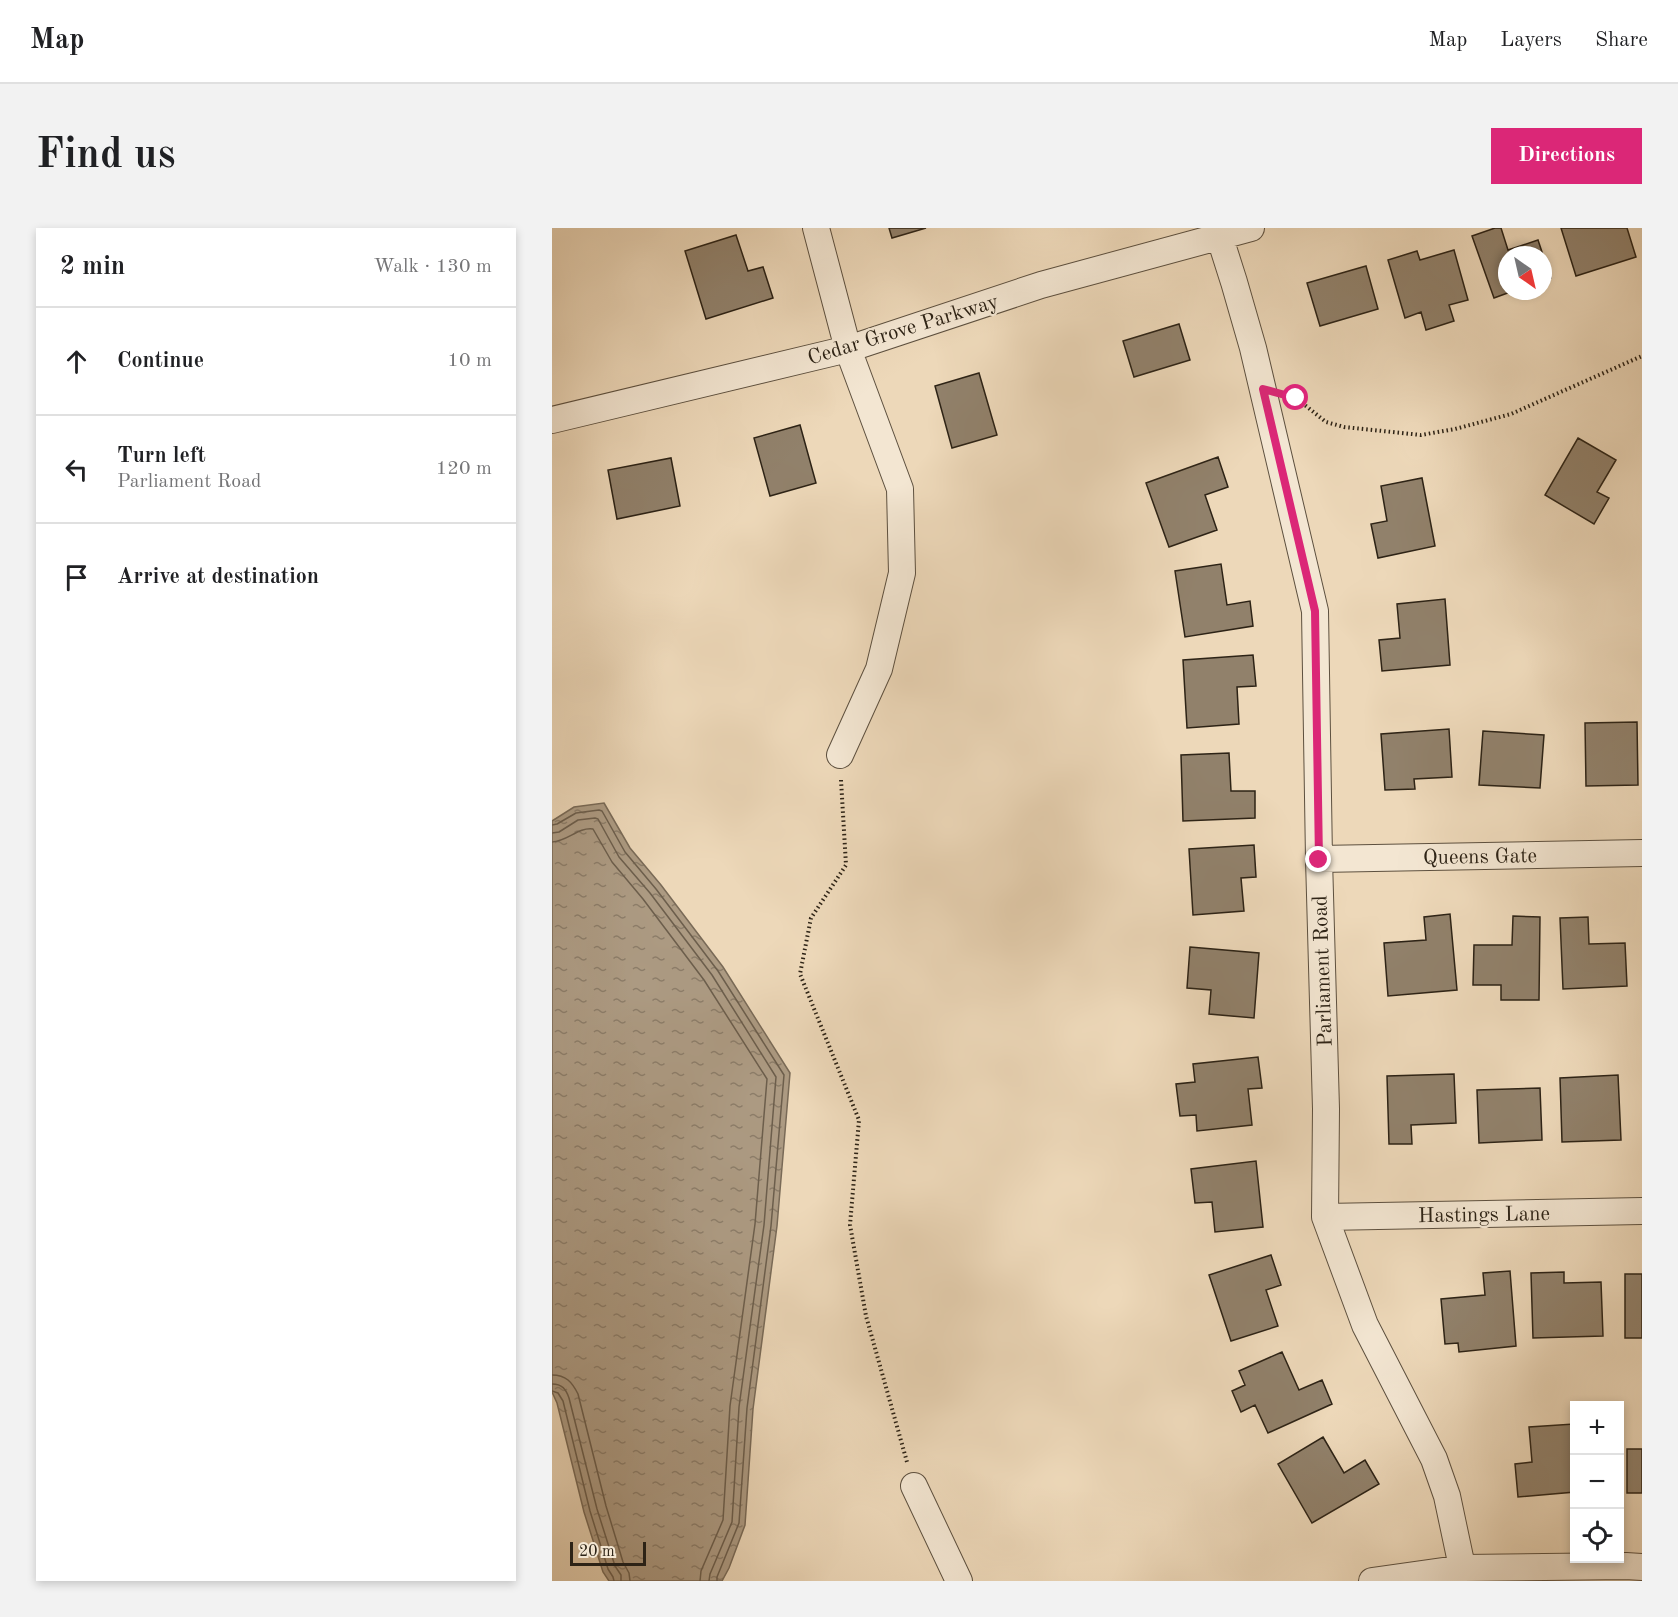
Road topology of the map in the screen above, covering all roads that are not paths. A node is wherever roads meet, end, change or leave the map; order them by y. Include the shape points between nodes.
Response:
1 (816, 228) edge
2 (1251, 228) edge
3 (1220, 238) junction
4 (848, 349) junction
5 (552, 420) edge
6 (840, 755) road end
7 (1642, 853) edge
8 (1319, 860) junction
9 (1642, 1210) edge
10 (1325, 1217) junction
11 (914, 1486) road end
12 (1642, 1567) edge
13 (1464, 1575) edge
14 (959, 1581) edge
15 (1372, 1581) edge

1 - 4 street
2 - 3 street, Cedar Grove Parkway
3 - 4 street, Cedar Grove Parkway via 1041,285
3 - 8 street, Parliament Road via 1263,389 1315,611
4 - 5 street, Cedar Grove Parkway
4 - 6 street via 900,489 902,573 879,669
7 - 8 street, Queens Gate
8 - 10 street, Parliament Road
9 - 10 street, Hastings Lane
10 - 13 street, Parliament Road via 1365,1325 1434,1459 1448,1496
11 - 14 street
12 - 13 street
13 - 15 street

